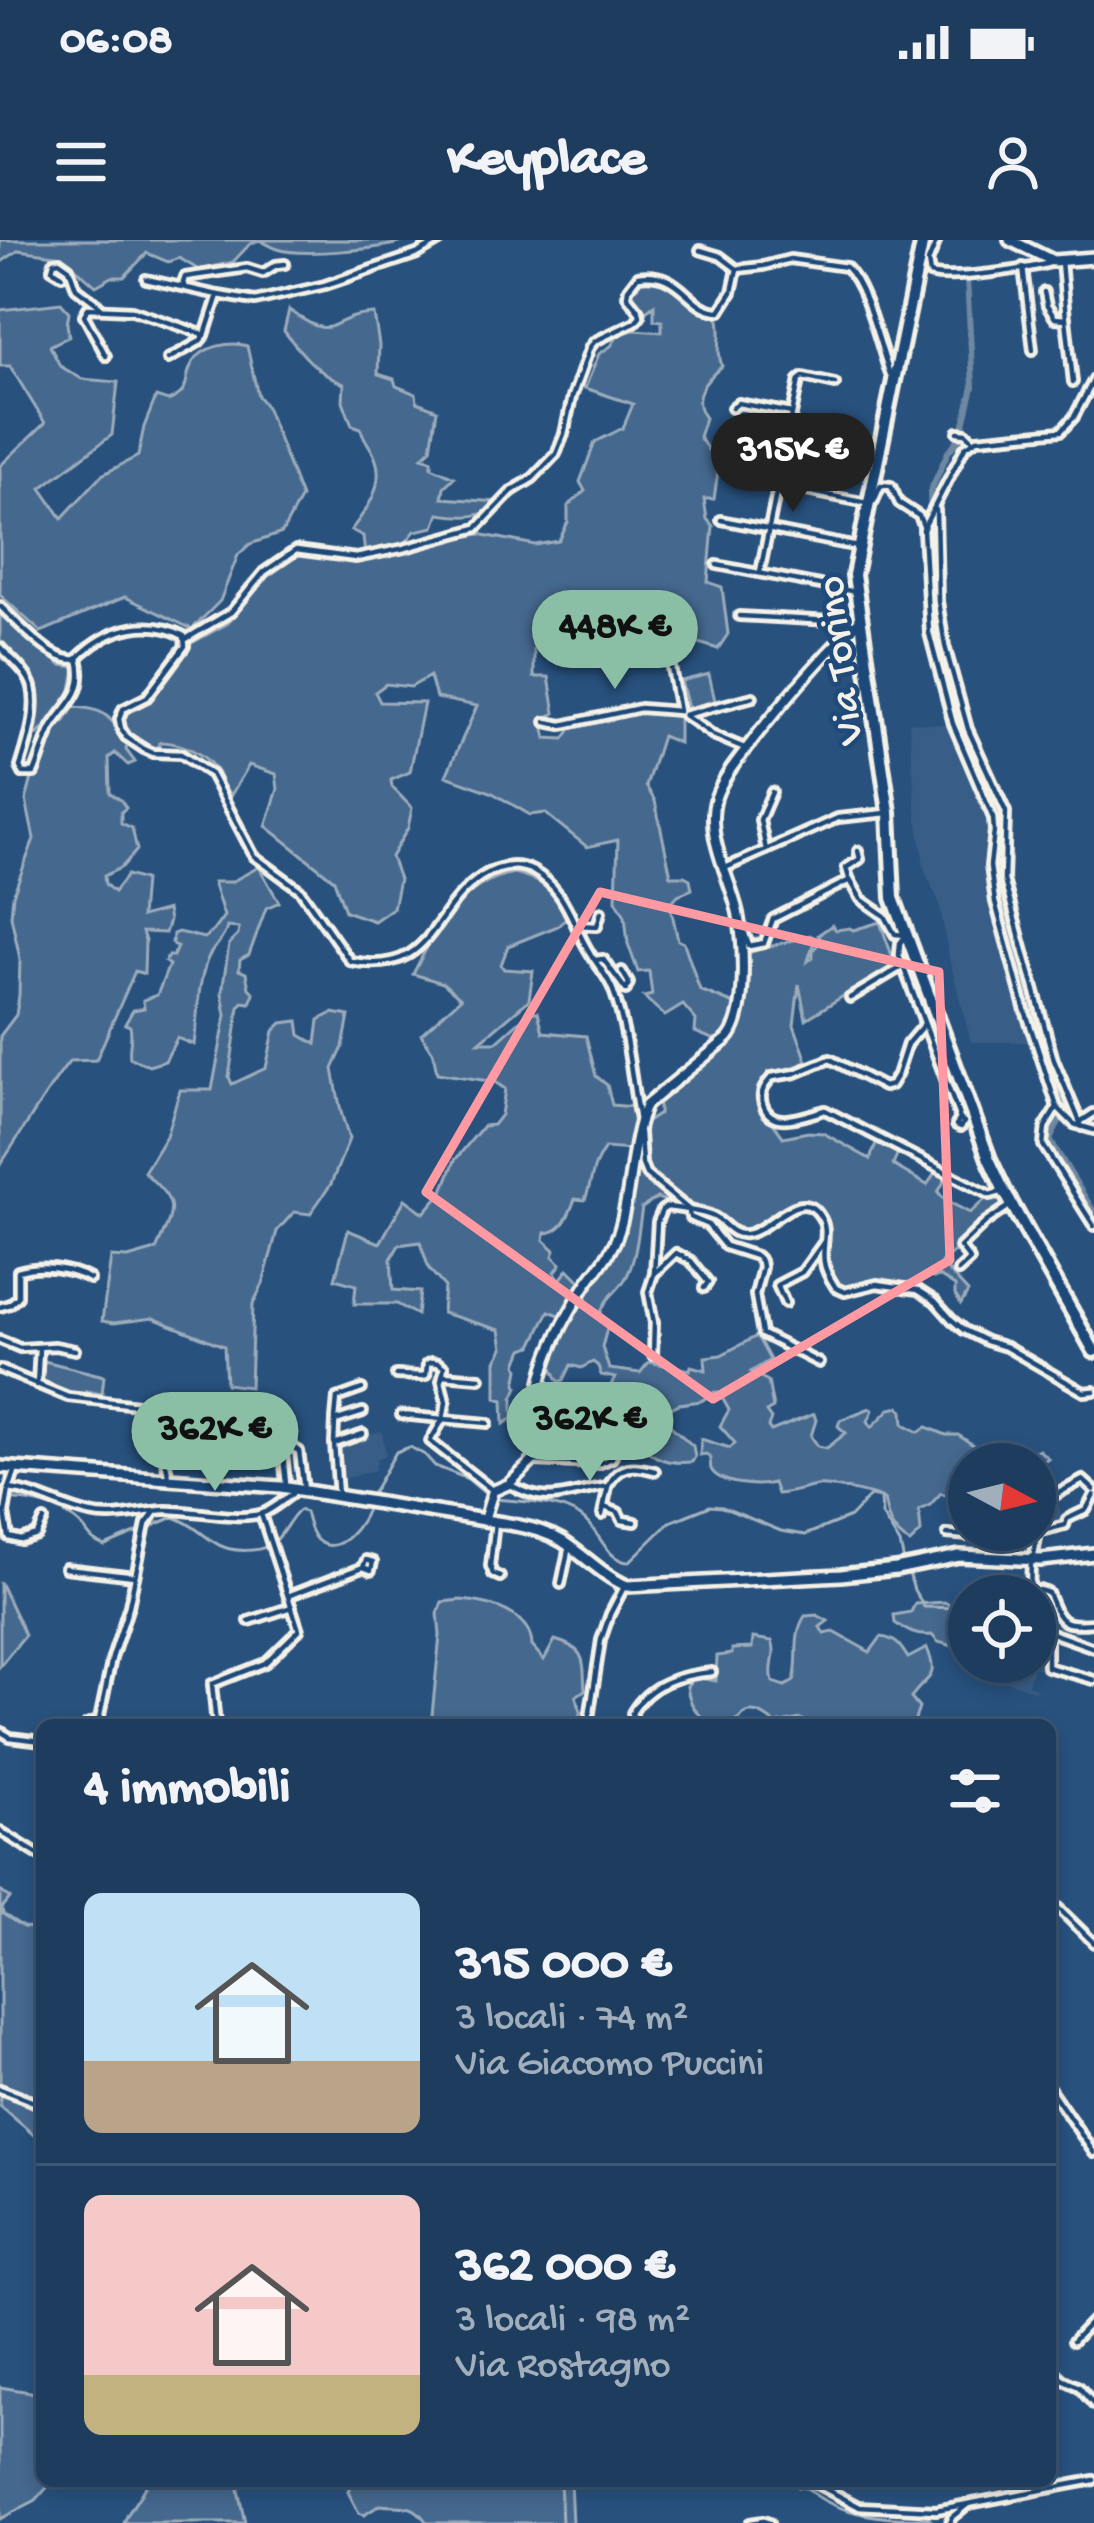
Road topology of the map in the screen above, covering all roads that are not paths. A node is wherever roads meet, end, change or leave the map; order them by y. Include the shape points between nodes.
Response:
1 (441, 240) edge
2 (923, 240) edge
3 (937, 240) edge
4 (1014, 242) edge
5 (700, 250) dead end
6 (1094, 257) edge
7 (1057, 261) junction
8 (285, 264) dead end
9 (737, 268) junction
10 (1023, 268) junction
11 (62, 274) dead end
12 (146, 278) dead end
13 (185, 287) junction
14 (1044, 292) dead end
15 (218, 295) junction
16 (101, 307) junction
17 (1066, 319) junction
18 (205, 335) junction
19 (1034, 350) dead end
20 (106, 356) dead end
21 (168, 359) dead end
22 (1094, 379) edge
23 (893, 382) junction
24 (1073, 382) dead end
25 (835, 384) dead end
26 (732, 408) dead end
27 (792, 413) junction
28 (962, 433) dead end
29 (786, 440) junction
30 (974, 441) junction
31 (877, 458) junction
32 (736, 477) dead end
33 (777, 486) junction
34 (867, 503) junction
35 (934, 508) junction
36 (721, 520) dead end
37 (863, 523) junction
38 (926, 525) junction
39 (767, 530) junction
40 (858, 547) junction
41 (717, 565) dead end
42 (760, 572) junction
43 (856, 592) junction
44 (0, 606) edge
45 (739, 616) dead end
46 (858, 622) junction
47 (186, 640) junction
48 (0, 647) edge
49 (644, 655) dead end
50 (78, 658) junction
51 (753, 697) dead end
52 (681, 713) junction
53 (546, 722) dead end
54 (747, 749) junction
55 (772, 792) dead end
56 (890, 812) junction
57 (766, 850) junction
58 (858, 851) dead end
59 (723, 869) junction
60 (850, 880) junction
61 (601, 912) dead end
62 (739, 917) junction
63 (576, 925) junction
64 (906, 935) junction
65 (595, 960) junction
66 (903, 966) junction
67 (622, 971) dead end
68 (850, 998) dead end
69 (925, 1024) junction
70 (1057, 1107) junction
71 (1094, 1113) edge
72 (960, 1119) dead end
73 (639, 1123) junction
74 (1078, 1124) junction
75 (1094, 1130) edge
76 (1007, 1196) junction
77 (688, 1212) junction
78 (1094, 1226) edge
79 (824, 1242) junction
80 (958, 1271) dead end
81 (654, 1274) junction
82 (90, 1279) dead end
83 (704, 1288) dead end
84 (784, 1303) dead end
85 (0, 1307) edge
86 (0, 1340) edge
87 (39, 1347) junction
88 (74, 1350) dead end
89 (1094, 1351) edge
90 (653, 1355) dead end
91 (819, 1363) dead end
92 (0, 1369) edge
93 (396, 1375) dead end
94 (443, 1376) junction
95 (480, 1378) dead end
96 (38, 1385) junction
97 (362, 1389) dead end
98 (1094, 1391) edge
99 (155, 1407) junction
100 (363, 1412) dead end
101 (401, 1415) dead end
102 (443, 1419) junction
103 (335, 1421) junction
104 (488, 1423) dead end
105 (363, 1434) dead end
106 (278, 1439) junction
107 (334, 1444) junction
108 (614, 1451) dead end
109 (535, 1461) junction
110 (0, 1467) edge
111 (16, 1468) junction
112 (656, 1471) dead end
113 (169, 1479) junction
114 (509, 1484) junction
115 (608, 1486) junction
116 (295, 1488) junction
117 (9, 1489) junction
118 (1094, 1492) edge
119 (1056, 1493) edge
120 (338, 1495) junction
121 (492, 1496) junction
122 (604, 1507) junction
123 (155, 1512) junction
124 (261, 1514) junction
125 (602, 1515) dead end
126 (44, 1520) dead end
127 (490, 1521) junction
128 (635, 1522) dead end
129 (1056, 1527) edge
130 (569, 1546) junction
131 (1034, 1551) edge
132 (1094, 1554) edge
133 (1032, 1560) junction
134 (363, 1567) dead end
135 (65, 1568) dead end
136 (1031, 1575) edge
137 (136, 1576) junction
138 (500, 1577) dead end
139 (561, 1583) dead end
140 (624, 1586) junction
141 (288, 1596) junction
142 (292, 1607) junction
143 (1056, 1612) edge
144 (249, 1621) dead end
145 (1094, 1623) edge
146 (1056, 1632) edge
147 (1093, 1645) edge
148 (1056, 1669) edge
149 (712, 1672) dead end
150 (1094, 1680) edge
151 (100, 1719) edge
152 (215, 1719) edge
153 (589, 1719) edge
154 (634, 1719) edge
155 (0, 1730) edge
156 (36, 1740) edge
157 (0, 1831) edge
158 (36, 1853) edge
159 (1056, 1904) edge
160 (1094, 1943) edge
161 (0, 2090) edge
162 (1056, 2098) edge
163 (36, 2103) edge
164 (1094, 2152) edge
165 (1094, 2319) edge
166 (1073, 2341) dead end
167 (1056, 2371) edge
168 (1094, 2405) edge
169 (1094, 2480) edge
170 (822, 2487) edge
171 (968, 2504) junction
172 (750, 2523) edge
173 (769, 2523) edge
174 (949, 2523) edge

1 - 15 street via 325,286 255,301
2 - 23 main road, Via Torino
3 - 10 street via 928,262 934,277
4 - 7 main road
5 - 9 street
6 - 7 main road
7 - 10 street
7 - 17 street
8 - 13 street via 263,273 184,277
9 - 23 street via 790,259 846,267
9 - 47 street via 732,292 712,312 662,276 638,276 627,296 640,316 590,347 556,454 477,528 356,558 296,550 230,612
10 - 19 street
11 - 16 street via 54,262 69,268 76,288
12 - 13 street
13 - 15 street
14 - 17 street via 1055,318
15 - 18 street
16 - 18 street
16 - 20 street via 84,315
17 - 24 street
18 - 21 street
22 - 30 street via 1061,431
23 - 31 main road, Via Torino
25 - 27 street via 801,377
26 - 27 street
27 - 29 street
28 - 30 street
29 - 31 street
29 - 33 street
30 - 35 street
31 - 34 main road, Via Torino
32 - 33 street
33 - 34 street
33 - 39 street
34 - 37 main road, Via Torino
35 - 38 street
35 - 74 street via 945,646 968,729 1006,812 1004,880
36 - 39 street
37 - 38 street via 883,484
37 - 40 main road, Via Torino
38 - 70 street via 928,633 952,724 993,818 995,902
39 - 40 street
39 - 42 street
40 - 43 main road, Via Torino
41 - 42 street
42 - 43 street
43 - 46 main road, Via Torino
44 - 50 street via 56,655
45 - 46 street
46 - 54 street
46 - 56 main road, Via Torino
47 - 50 street via 144,625
47 - 63 street via 147,697 123,710 121,729 144,749 181,754 211,774 254,856 300,890 350,961 403,959 476,880 513,865 548,880
48 - 50 street via 32,686 20,767 28,775 76,694
49 - 52 street via 670,662
51 - 52 street
52 - 53 street via 640,709
52 - 54 street
54 - 59 street via 714,805
55 - 57 street via 760,820
56 - 57 street via 838,818
56 - 64 main road, Via Torino via 891,888
57 - 59 street
58 - 60 street via 860,859 846,868
59 - 62 street
60 - 62 street via 773,919 766,941 753,947
60 - 64 street via 895,934
61 - 63 street via 597,926
62 - 73 street via 735,1029 653,1097
63 - 65 street
64 - 66 street via 898,948
64 - 76 main road, Via Torino
65 - 67 street via 603,959 626,990
65 - 73 street via 615,994
66 - 68 street
66 - 69 street
69 - 72 street
69 - 76 street via 891,1085 830,1059 772,1077 762,1102 775,1119 825,1110 990,1195
70 - 74 street
70 - 78 street via 1043,1145
71 - 74 street
73 - 77 street via 646,1174
73 - 109 street via 618,1234 546,1366 543,1448
74 - 75 street
76 - 80 street via 1008,1206 960,1247 970,1260
76 - 89 main road, Via Torino
77 - 79 street via 747,1234 802,1204 820,1215
77 - 81 street via 667,1207 659,1214
77 - 91 street via 725,1246 761,1261 755,1295 762,1334
79 - 84 street via 802,1272 777,1285
79 - 98 street via 836,1288 918,1290 964,1330
81 - 83 street via 676,1253 708,1282
81 - 90 street
82 - 85 street via 73,1270 18,1270 18,1297
86 - 87 street
87 - 88 street
87 - 96 street
92 - 96 street
93 - 94 street via 422,1376 430,1362 442,1365
94 - 95 street
94 - 102 street
96 - 99 street via 68,1397
97 - 103 street via 337,1398
99 - 106 street
99 - 113 street
100 - 103 street
101 - 102 street
102 - 104 street
102 - 121 street via 430,1441
103 - 107 street
105 - 107 street
106 - 116 street
106 - 116 street via 299,1451
107 - 120 street
108 - 109 street via 598,1464
109 - 114 street
110 - 111 main road
111 - 113 main road
111 - 117 street
112 - 115 street via 623,1468
113 - 116 main road
114 - 115 street via 551,1498
114 - 121 street
115 - 122 street
116 - 120 main road
116 - 124 street
117 - 123 street via 86,1514
117 - 126 street via 9,1537 38,1535
118 - 119 street via 1083,1480
118 - 129 street via 1082,1513
120 - 127 main road
121 - 127 street
122 - 125 street
122 - 128 street
123 - 124 street
123 - 137 street
124 - 141 street
127 - 130 main road
127 - 138 street via 490,1566
130 - 139 street
130 - 140 main road
131 - 133 street
132 - 133 main road
133 - 136 street
133 - 140 main road via 968,1555 841,1575
134 - 141 street
135 - 137 street
137 - 151 street
140 - 153 street via 601,1640
141 - 142 street
142 - 144 street
142 - 152 street via 299,1630 266,1663 212,1684
143 - 145 street via 1065,1623
146 - 147 street
148 - 150 street
149 - 154 street via 662,1683 636,1705
155 - 156 street
157 - 158 street
159 - 160 street
161 - 163 street
162 - 164 street
165 - 166 street
167 - 168 street
169 - 171 street
170 - 171 street via 858,2506
171 - 174 street
172 - 173 street

